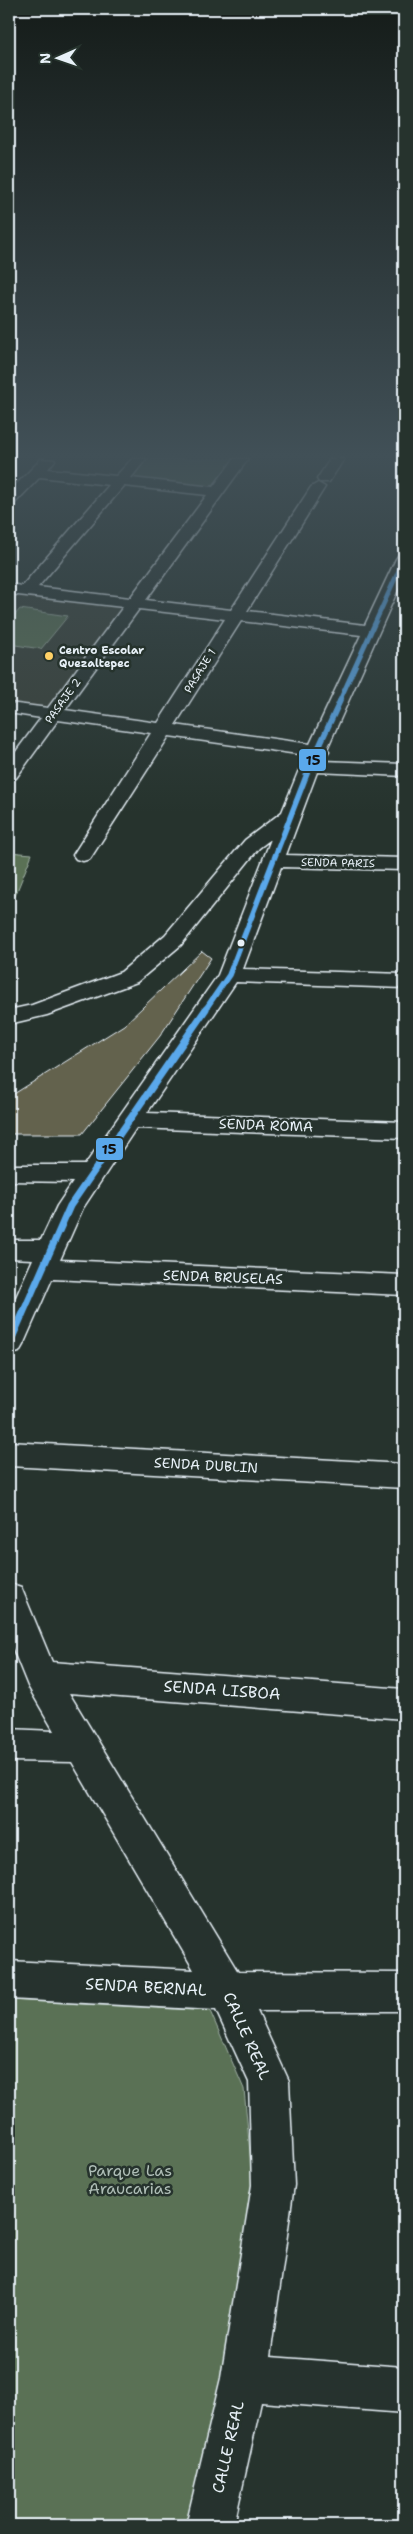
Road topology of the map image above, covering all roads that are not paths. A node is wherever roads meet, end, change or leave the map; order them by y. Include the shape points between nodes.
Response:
1 (38, 577) edge
2 (154, 577) edge
3 (260, 577) edge
4 (396, 577) edge
5 (9, 589) edge
6 (26, 591) junction
7 (134, 604) junction
8 (236, 615) junction
9 (373, 631) junction
10 (9, 708) edge
11 (53, 714) junction
12 (162, 730) junction
13 (314, 759) junction
14 (404, 770) edge
15 (9, 774) edge
16 (290, 815) junction
17 (83, 855) dead end
18 (272, 861) junction
19 (404, 864) edge
20 (229, 975) junction
21 (404, 981) edge
22 (9, 1016) edge
23 (128, 1120) junction
24 (404, 1130) edge
25 (9, 1173) edge
26 (92, 1174) junction
27 (9, 1249) edge
28 (46, 1260) junction
29 (404, 1285) edge
30 (12, 1332) edge
31 (9, 1454) edge
32 (404, 1476) edge
33 (13, 1618) edge
34 (40, 1676) junction
35 (404, 1704) edge
36 (9, 1744) edge
37 (83, 1748) junction
38 (9, 1980) edge
39 (228, 1991) junction
40 (404, 1992) edge
41 (244, 2378) junction
42 (404, 2390) edge
43 (210, 2525) edge

1 - 6 street
2 - 7 street, PASAJE 2
3 - 8 street, PASAJE 1
4 - 9 street
5 - 6 street
6 - 7 street
7 - 8 street
7 - 11 street, PASAJE 2
8 - 9 street
8 - 12 street, PASAJE 1
9 - 13 street
10 - 11 street
11 - 12 street
11 - 15 street, PASAJE 2
12 - 13 street
12 - 17 street, PASAJE 1
13 - 14 street
13 - 16 street
16 - 18 street
16 - 22 street via 252,844 172,940 129,977 39,1010
18 - 19 street, SENDA PARIS
18 - 20 street
20 - 21 street
20 - 23 street
23 - 24 street, SENDA ROMA
23 - 26 street
25 - 26 street
26 - 28 street via 70,1206
27 - 28 street
28 - 29 street, SENDA BRUSELAS
28 - 30 street
31 - 32 street, SENDA DUBLIN
33 - 34 street, CALLE REAL
34 - 35 street, SENDA LISBOA
34 - 37 street, CALLE REAL
36 - 37 street
37 - 39 street, CALLE REAL
38 - 39 street, SENDA BERNAL
39 - 40 street, SENDA BERNAL
39 - 41 street, CALLE REAL via 269,2081 274,2185
41 - 42 street
41 - 43 street, CALLE REAL

